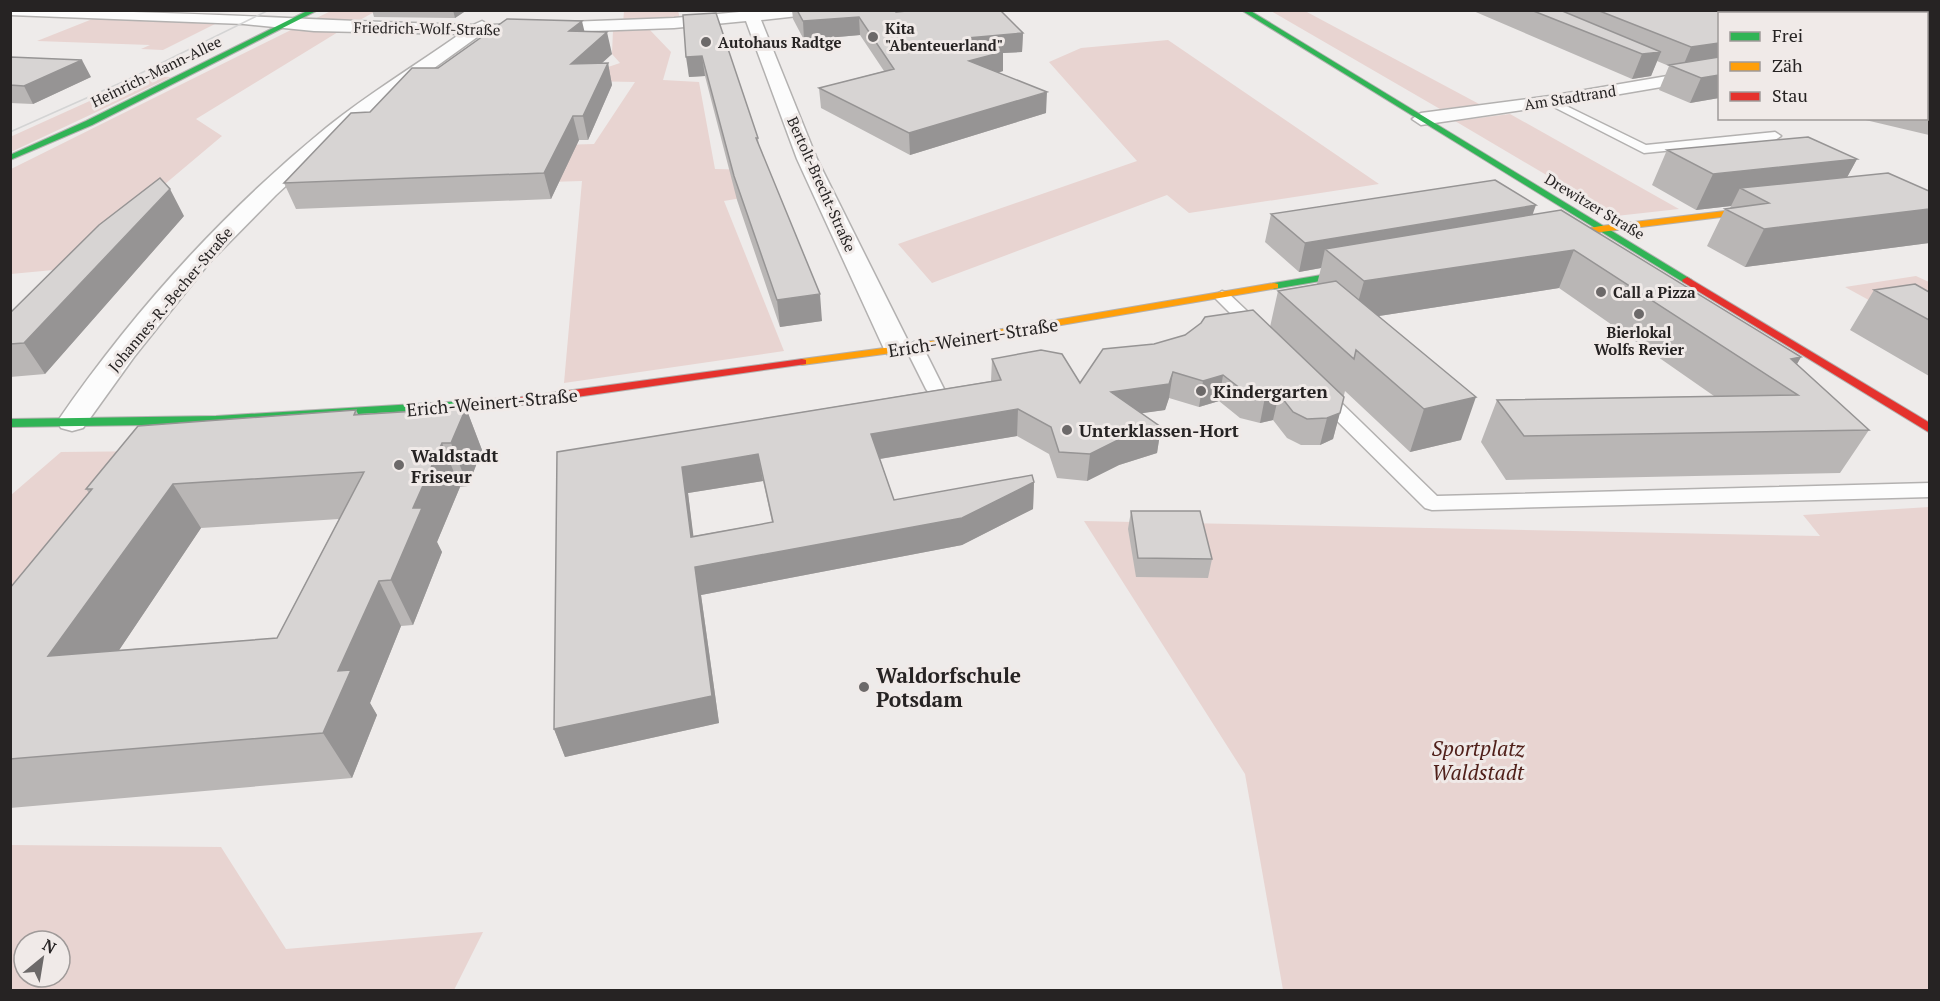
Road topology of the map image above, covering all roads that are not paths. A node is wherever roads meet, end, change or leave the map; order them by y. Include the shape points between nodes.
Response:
1 (315, 10) edge
2 (506, 10) edge
3 (816, 10) edge
4 (1244, 10) edge
5 (10, 11) edge
6 (101, 12) edge
7 (752, 17) junction
8 (291, 23) junction
9 (476, 30) junction
10 (1648, 66) edge
11 (1718, 72) edge
12 (1679, 79) junction
13 (1550, 101) junction
14 (1421, 119) junction
15 (1775, 136) dead end
16 (1644, 149) junction
17 (10, 158) edge
18 (1663, 159) dead end
19 (1783, 208) edge
20 (1601, 229) junction
21 (1536, 240) edge
22 (1375, 269) edge
23 (1222, 296) junction
24 (1271, 344) edge
25 (906, 348) junction
26 (1305, 377) edge
27 (935, 389) edge
28 (72, 422) junction
29 (10, 423) edge
30 (1929, 429) edge
31 (1929, 490) edge

1 - 8 street, Heinrich-Mann-Allee
2 - 9 street, Johannes-R.-Becher-Straße
3 - 7 street, Friedrich-Wolf-Straße
4 - 14 street, Drewitzer Straße
5 - 6 street, Friedrich-Wolf-Straße
6 - 8 street, Friedrich-Wolf-Straße
7 - 9 street, Friedrich-Wolf-Straße
7 - 25 street, Bertolt-Brecht-Straße via 807,159
8 - 9 street, Friedrich-Wolf-Straße
8 - 17 street, Heinrich-Mann-Allee
9 - 28 street, Johannes-R.-Becher-Straße via 343,124 268,190 201,258 124,351
10 - 12 street
11 - 12 street, Am Stadtrand
12 - 13 street, Am Stadtrand
13 - 14 street, Am Stadtrand
13 - 16 lane
14 - 20 street, Drewitzer Straße
15 - 16 lane
16 - 18 lane
19 - 20 street
20 - 21 street
20 - 30 street, Drewitzer Straße
22 - 23 street, Erich-Weinert-Straße
23 - 24 lane
23 - 25 street, Erich-Weinert-Straße
25 - 27 lane
25 - 28 street, Erich-Weinert-Straße via 521,401 216,420
26 - 31 lane via 1432,503
28 - 29 street, Erich-Weinert-Straße

